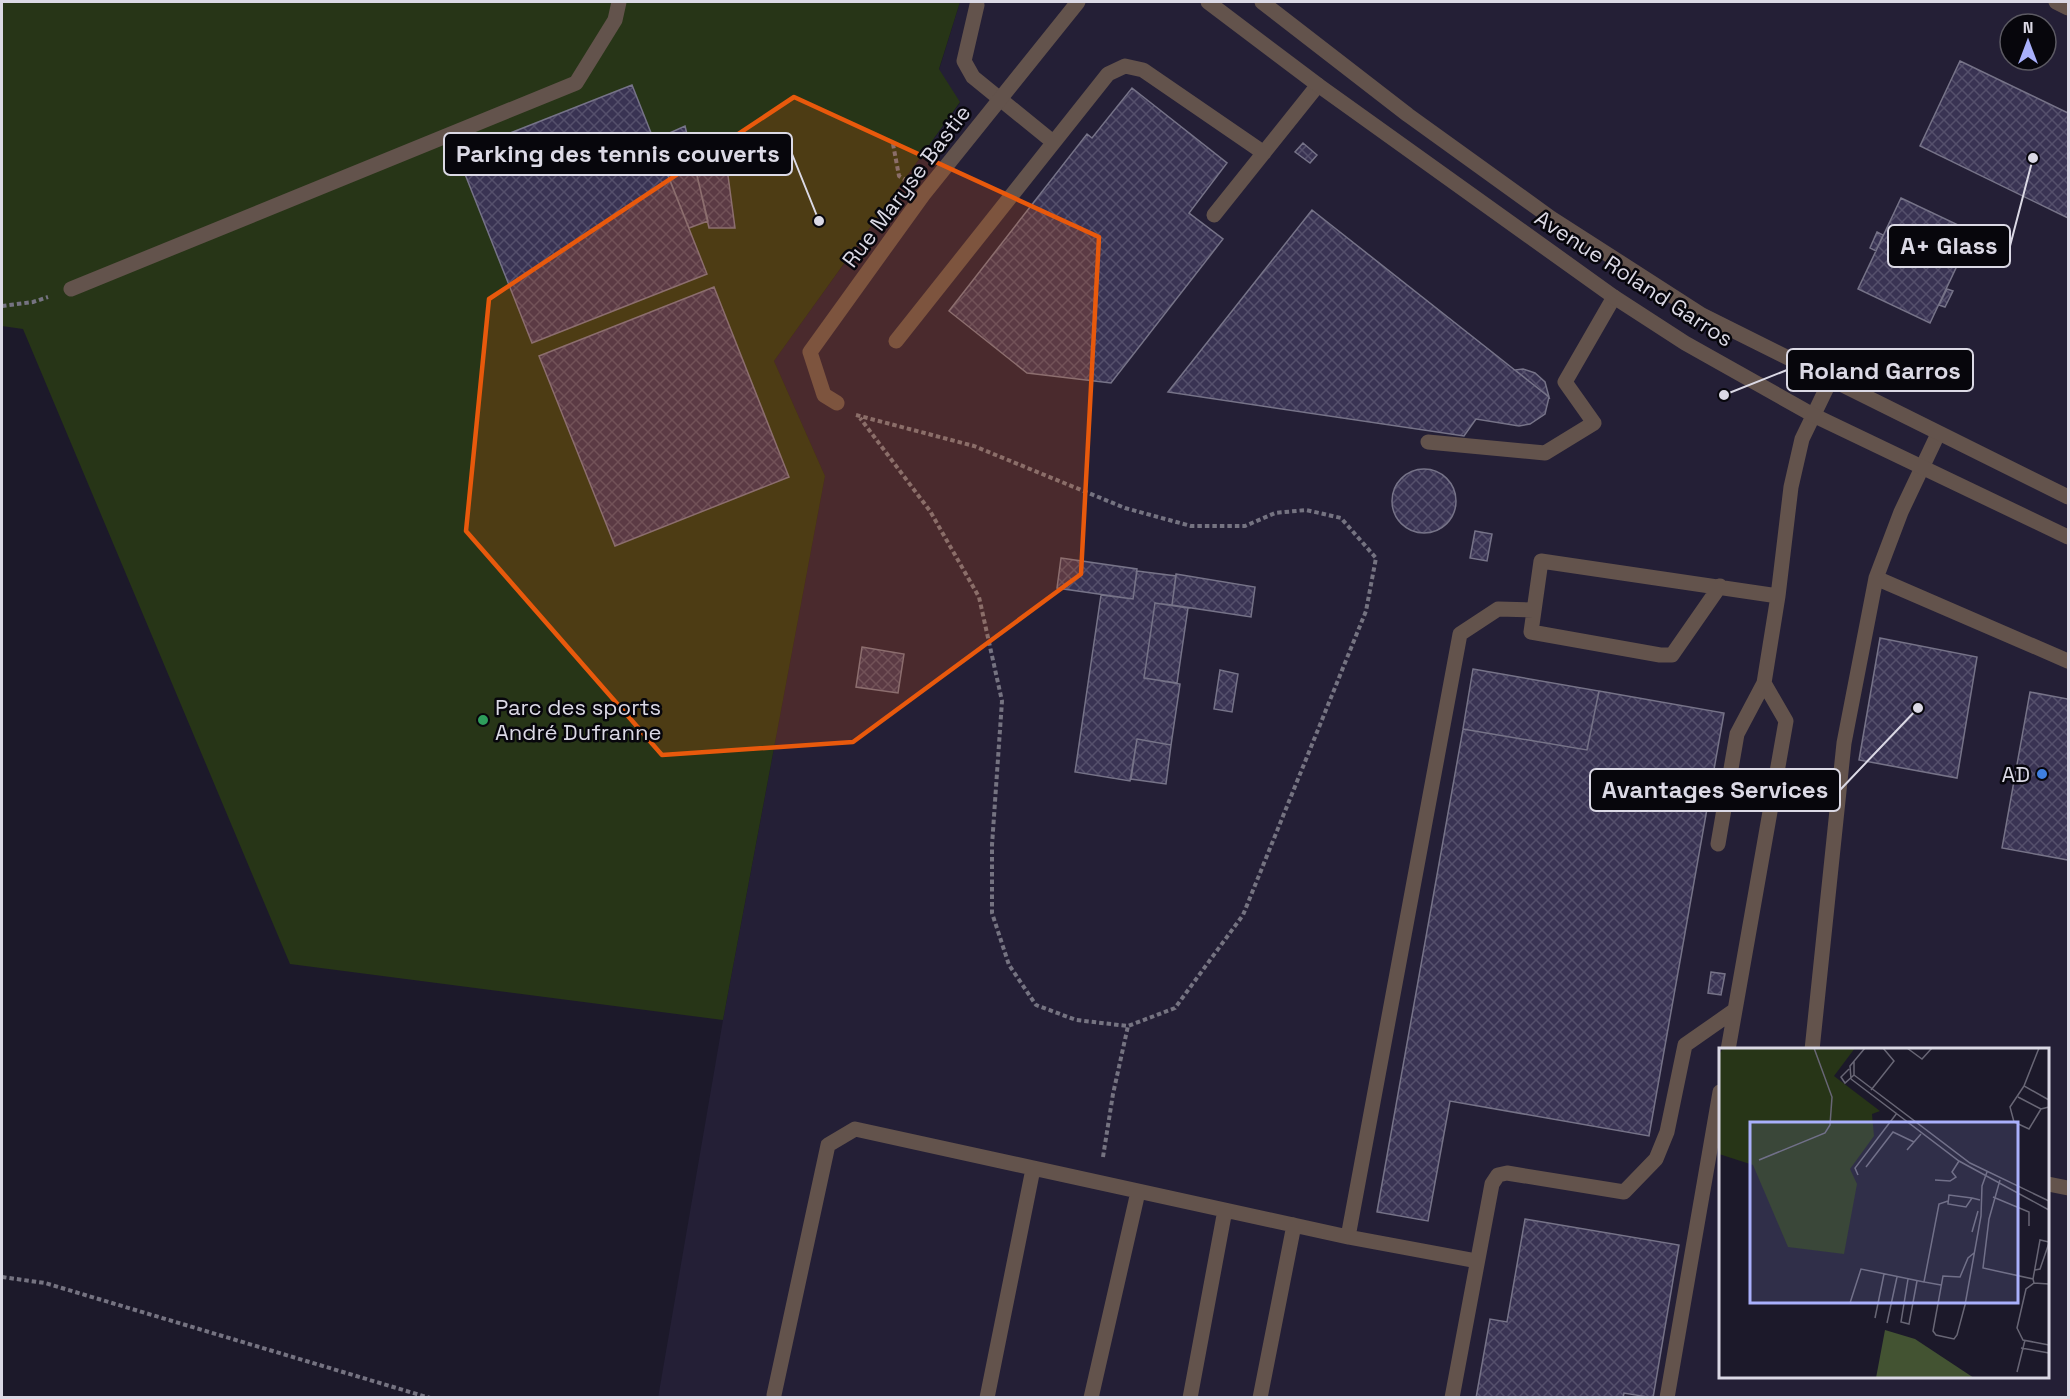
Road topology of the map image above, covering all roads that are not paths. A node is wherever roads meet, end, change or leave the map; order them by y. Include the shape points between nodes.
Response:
1 (619, 2) edge
2 (1078, 2) edge
3 (1208, 2) edge
4 (1262, 2) edge
5 (2056, 2) edge
6 (977, 5) dead end
7 (2068, 8) edge
8 (1318, 85) junction
9 (1001, 100) junction
10 (1053, 142) junction
11 (1264, 153) junction
12 (1214, 215) dead end
13 (71, 289) road end
14 (1614, 297) junction
15 (896, 341) dead end
16 (1831, 380) junction
17 (837, 403) dead end
18 (1813, 415) junction
19 (1938, 434) junction
20 (1428, 442) dead end
21 (1920, 468) junction
22 (2068, 497) edge
23 (2068, 537) edge
24 (1876, 578) junction
25 (1720, 586) junction
26 (1778, 596) junction
27 (1533, 610) junction
28 (2068, 661) edge
29 (1764, 683) junction
30 (1718, 844) dead end
31 (1735, 1010) junction
32 (1728, 1048) edge
33 (1812, 1048) edge
34 (1719, 1098) edge
35 (1033, 1169) junction
36 (2049, 1184) edge
37 (2068, 1188) edge
38 (1138, 1192) junction
39 (1225, 1210) junction
40 (1294, 1225) junction
41 (1348, 1237) junction
42 (1477, 1261) junction
43 (774, 1395) dead end
44 (987, 1398) edge
45 (1091, 1398) edge
46 (1191, 1398) edge
47 (1260, 1398) edge
48 (1452, 1398) edge
49 (1667, 1398) edge

1 - 13 street via 615,20 576,83
2 - 9 street, Rue Maryse Bastie
3 - 8 street, Avenue Roland Garros
4 - 16 street, Avenue Roland Garros via 1408,115 1551,218 1702,315
5 - 7 street
6 - 9 street via 964,61 973,78
8 - 11 street
8 - 14 street, Avenue Roland Garros
9 - 10 street
9 - 17 street, Rue Maryse Bastie via 923,195 810,352 824,395
10 - 11 street via 1108,74 1125,66 1143,70
10 - 15 street
11 - 12 street
14 - 18 street, Avenue Roland Garros via 1685,343
14 - 20 street via 1565,382 1594,423 1545,453
16 - 18 street
16 - 19 street, Avenue Roland Garros
18 - 21 street, Avenue Roland Garros
18 - 26 street via 1802,439 1791,487
19 - 21 street
19 - 22 street, Avenue Roland Garros
21 - 23 street, Avenue Roland Garros
21 - 24 street
24 - 28 street
24 - 33 street via 1844,743
25 - 26 street
25 - 27 street via 1541,561
25 - 27 street via 1672,655 1531,632
26 - 29 street
27 - 41 street via 1498,609 1460,634
29 - 30 street via 1737,734
29 - 31 street via 1786,721
31 - 32 street
31 - 42 street via 1685,1045 1666,1132 1656,1159 1624,1192 1507,1173 1498,1175 1492,1184
34 - 49 street
35 - 38 street
35 - 43 street via 855,1130 828,1145
35 - 44 street
36 - 37 street
38 - 39 street
38 - 45 street
39 - 40 street
39 - 46 street
40 - 41 street
40 - 47 street
41 - 42 street
42 - 48 street

